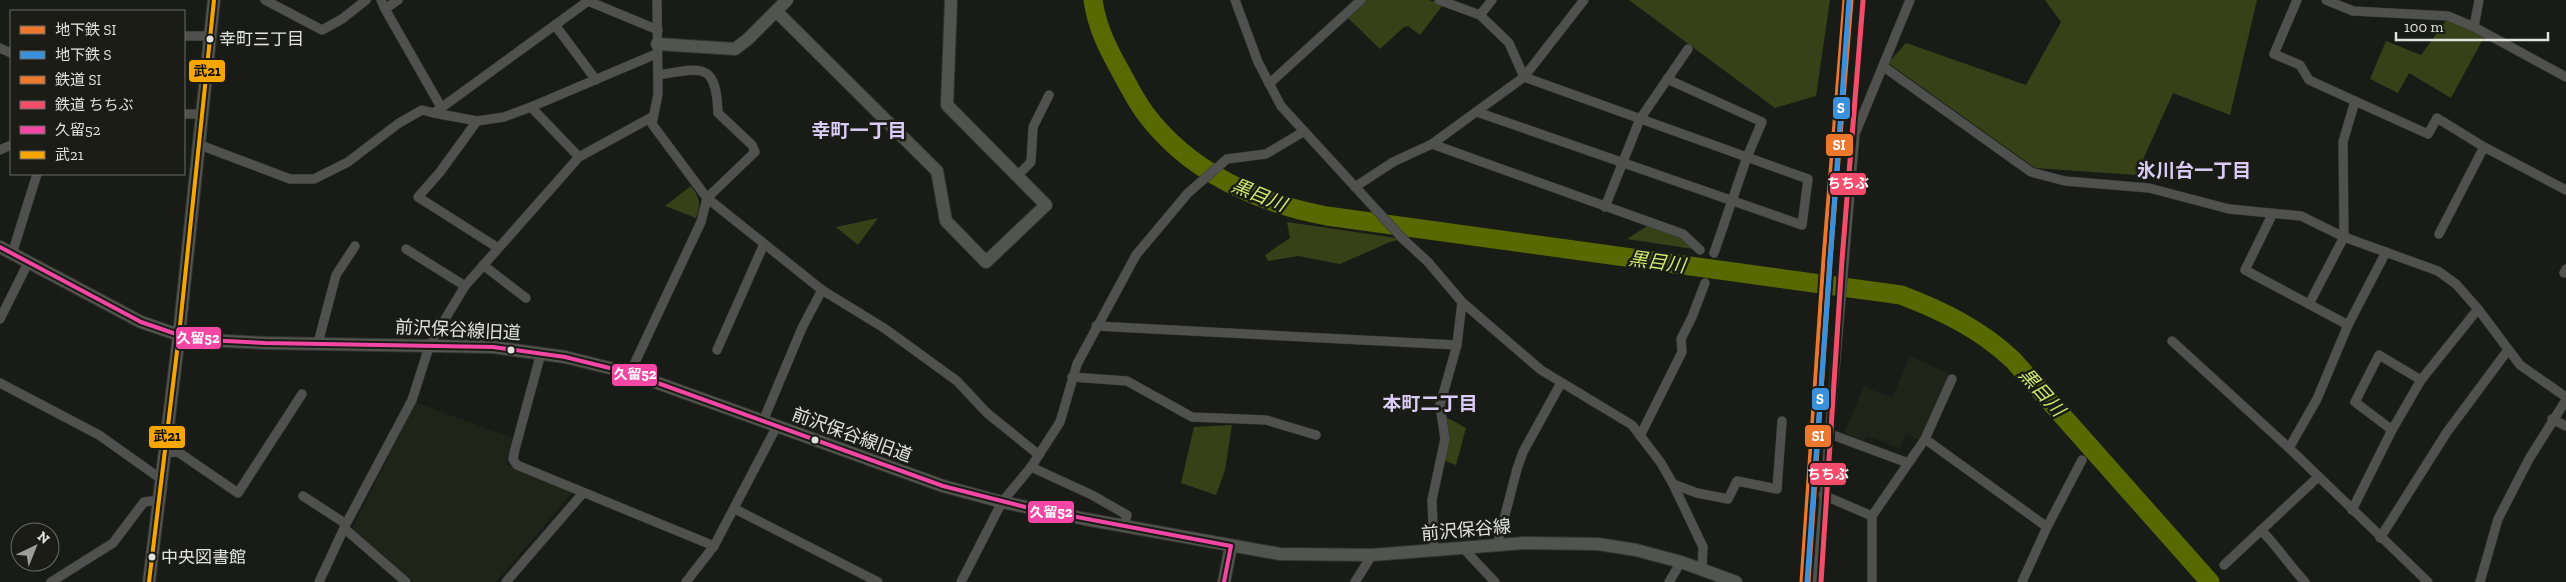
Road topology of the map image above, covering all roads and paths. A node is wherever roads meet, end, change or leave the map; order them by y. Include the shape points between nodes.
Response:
1 (214, 0) edge
2 (264, 0) edge
3 (366, 0) edge
4 (381, 0) edge
5 (398, 0) edge
6 (657, 0) edge
7 (787, 0) edge
8 (951, 0) edge
9 (1236, 0) edge
10 (1361, 0) edge
11 (1439, 0) edge
12 (1492, 0) edge
13 (1584, 0) edge
14 (1910, 0) edge
15 (2297, 0) edge
16 (2326, 0) edge
17 (2479, 0) edge
18 (385, 10) junction
19 (776, 11) junction
20 (1480, 15) junction
21 (555, 25) junction
22 (2474, 27) junction
23 (658, 30) junction
24 (185, 36) edge
25 (210, 36) junction
26 (657, 49) junction
27 (1688, 49) dead end
28 (1884, 67) junction
29 (658, 75) junction
30 (1524, 77) junction
31 (2566, 77) edge
32 (596, 80) junction
33 (1667, 80) junction
34 (1268, 84) junction
35 (1049, 95) dead end
36 (2355, 101) junction
37 (531, 107) junction
38 (437, 110) junction
39 (1477, 112) junction
40 (185, 114) edge
41 (202, 114) junction
42 (652, 117) junction
43 (1640, 119) junction
44 (477, 121) junction
45 (1303, 132) junction
46 (1432, 144) junction
47 (200, 145) junction
48 (2484, 147) junction
49 (579, 157) junction
50 (1747, 157) junction
51 (1622, 164) junction
52 (37, 175) edge
53 (1017, 176) junction
54 (1355, 187) junction
55 (2566, 190) edge
56 (707, 198) junction
57 (1731, 202) junction
58 (1605, 207) junction
59 (2273, 213) junction
60 (2440, 234) dead end
61 (2344, 238) junction
62 (764, 244) junction
63 (355, 246) dead end
64 (0, 248) edge
65 (498, 248) junction
66 (406, 249) dead end
67 (1700, 250) dead end
68 (2386, 252) junction
69 (1714, 253) dead end
70 (12, 254) junction
71 (28, 263) junction
72 (483, 264) junction
73 (1705, 283) dead end
74 (465, 286) junction
75 (822, 290) junction
76 (526, 298) dead end
77 (1462, 302) junction
78 (2309, 304) junction
79 (2478, 309) junction
80 (0, 319) edge
81 (2348, 325) junction
82 (1096, 326) junction
83 (179, 335) junction
84 (2172, 341) dead end
85 (318, 344) junction
86 (430, 344) junction
87 (1457, 345) junction
88 (717, 350) dead end
89 (2508, 350) junction
90 (541, 353) junction
91 (630, 373) junction
92 (1072, 377) junction
93 (1952, 379) dead end
94 (2421, 380) junction
95 (0, 383) edge
96 (1561, 383) junction
97 (302, 394) dead end
98 (2566, 398) edge
99 (2552, 419) junction
100 (763, 421) junction
101 (1782, 421) dead end
102 (777, 426) junction
103 (2566, 426) edge
104 (2392, 430) junction
105 (1830, 434) junction
106 (1316, 435) dead end
107 (1640, 436) junction
108 (1925, 439) junction
109 (2289, 448) junction
110 (165, 453) junction
111 (1039, 455) junction
112 (2082, 460) dead end
113 (1908, 463) junction
114 (1031, 467) junction
115 (2318, 477) junction
116 (161, 480) junction
117 (1673, 484) junction
118 (583, 492) junction
119 (1823, 495) junction
120 (303, 496) dead end
121 (159, 500) junction
122 (1002, 502) junction
123 (735, 509) junction
124 (2352, 510) junction
125 (1872, 516) junction
126 (1124, 525) junction
127 (346, 527) junction
128 (2047, 527) junction
129 (2261, 530) junction
130 (2380, 538) junction
131 (714, 546) junction
132 (1231, 546) junction
133 (1497, 546) junction
134 (1463, 548) junction
135 (1434, 551) junction
136 (1372, 555) junction
137 (1681, 562) junction
138 (2224, 565) dead end
139 (1702, 569) junction
140 (51, 582) edge
141 (149, 582) edge
142 (319, 582) edge
143 (406, 582) edge
144 (506, 582) edge
145 (686, 582) edge
146 (878, 582) edge
147 (961, 582) edge
148 (1224, 582) edge
149 (1354, 582) edge
150 (1495, 582) edge
151 (1670, 582) edge
152 (1736, 582) edge
153 (1816, 582) edge
154 (1872, 582) edge
155 (2022, 582) edge
156 (2305, 582) edge
157 (2428, 582) edge
158 (2480, 582) edge

1 - 25 street
2 - 3 street via 322,30
4 - 18 street
5 - 18 street
6 - 23 street
7 - 19 street
8 - 53 street via 947,104
9 - 34 street
10 - 34 street
11 - 20 street
12 - 20 street
13 - 30 street
14 - 28 street
15 - 36 street via 2274,54 2300,65 2309,80
16 - 22 street via 2353,11 2434,13
17 - 22 street
18 - 38 street
19 - 26 street via 735,48
19 - 53 street via 937,171 946,221 986,262 1046,205
20 - 30 street via 1508,43
21 - 23 street via 588,1
21 - 32 street
21 - 38 street
22 - 31 street
23 - 26 street
24 - 25 street
25 - 41 street
26 - 29 street
26 - 32 street
27 - 33 street
28 - 59 street via 2031,172 2065,181 2149,188 2229,210
28 - 105 street via 1855,134
29 - 42 street via 656,111
29 - 56 street via 698,68 708,74 717,89 718,113 752,145 755,152
30 - 39 street
30 - 43 street
32 - 37 street
33 - 43 street
33 - 50 street via 1762,122
34 - 45 street
35 - 53 street via 1033,127 1031,162
36 - 48 street via 2428,134 2437,118
36 - 61 street via 2343,142
37 - 44 street via 504,117
37 - 49 street
38 - 44 street
38 - 47 street via 422,110 399,123 348,162 314,179 290,179
39 - 46 street
39 - 51 street
40 - 41 street
41 - 47 street
42 - 49 street
42 - 56 street via 654,128
43 - 50 street
43 - 51 street
44 - 65 street via 418,197
45 - 54 street
45 - 82 street via 1266,154 1227,159 1199,183 1136,255
46 - 54 street via 1393,162
46 - 58 street
47 - 83 street
48 - 55 street
48 - 60 street
49 - 65 street
50 - 57 street
50 - 57 street via 1808,178 1802,225
51 - 57 street
51 - 58 street
52 - 70 street
54 - 77 street
56 - 62 street
56 - 91 street via 701,222
57 - 69 street
58 - 67 street via 1683,234
59 - 61 street via 2301,216
59 - 78 street via 2245,270
61 - 68 street
61 - 78 street
62 - 75 street
62 - 88 street
63 - 85 street via 336,275
64 - 70 street, 前沢保谷線旧道
65 - 72 street
66 - 74 street
68 - 79 street via 2438,271 2456,284
68 - 81 street
70 - 71 street, 前沢保谷線旧道
71 - 80 street
71 - 83 street, 前沢保谷線旧道 via 142,322
72 - 74 street
72 - 76 street
73 - 107 street via 1681,339 1682,352
74 - 86 street
75 - 100 street via 802,328
75 - 111 street via 884,328 957,381 987,413
77 - 87 street
77 - 96 street via 1509,344
78 - 81 street
79 - 89 street
79 - 94 street
81 - 109 street via 2317,399
82 - 87 street
82 - 92 street
83 - 85 street, 前沢保谷線旧道 via 207,340
83 - 110 street
84 - 109 street
85 - 86 street, 前沢保谷線旧道
86 - 90 street, 前沢保谷線旧道
86 - 127 street via 412,400
87 - 135 street via 1440,405 1444,439 1432,500
89 - 98 street via 2520,366
89 - 130 street via 2447,432
90 - 91 street, 前沢保谷線旧道
90 - 118 street via 513,459 517,465
91 - 100 street, 前沢保谷線旧道
92 - 106 street via 1127,381 1192,417 1266,420
92 - 111 street via 1060,422
93 - 108 street
94 - 104 street
94 - 104 street via 2378,355 2355,402
95 - 116 street via 99,435
96 - 107 street via 1632,425
96 - 133 street via 1523,452
97 - 110 street via 238,493 178,452
98 - 99 street
99 - 103 street
99 - 158 street via 2498,519
100 - 102 street, 前沢保谷線旧道
101 - 117 street via 1777,489 1737,481 1728,499
102 - 122 street, 前沢保谷線旧道 via 943,486
102 - 123 street
104 - 124 street
105 - 113 street
105 - 119 street
107 - 117 street via 1661,462
108 - 113 street
108 - 128 street
109 - 115 street
110 - 116 street
111 - 114 street
112 - 128 street
113 - 125 street
114 - 122 street
114 - 126 street via 1127,515
115 - 124 street
115 - 129 street
116 - 121 street
117 - 139 street via 1703,547
118 - 131 street
118 - 144 street
119 - 125 street
119 - 153 street
120 - 127 street
121 - 140 street via 144,502 113,543
121 - 141 street
122 - 126 street, 前沢保谷線旧道
122 - 147 street
123 - 131 street
123 - 146 street
124 - 130 street
125 - 154 street
126 - 132 street, 前沢保谷線旧道
127 - 142 street
127 - 143 street
128 - 155 street
129 - 138 street
129 - 156 street
130 - 157 street
131 - 145 street
132 - 136 street, 前沢保谷線 via 1280,554
132 - 148 street
133 - 134 street, 前沢保谷線
133 - 137 street, 前沢保谷線 via 1550,542 1598,544
134 - 135 street, 前沢保谷線
134 - 150 street
135 - 136 street, 前沢保谷線
136 - 149 street
137 - 139 street, 前沢保谷線
137 - 151 street
139 - 152 street, 前沢保谷線

